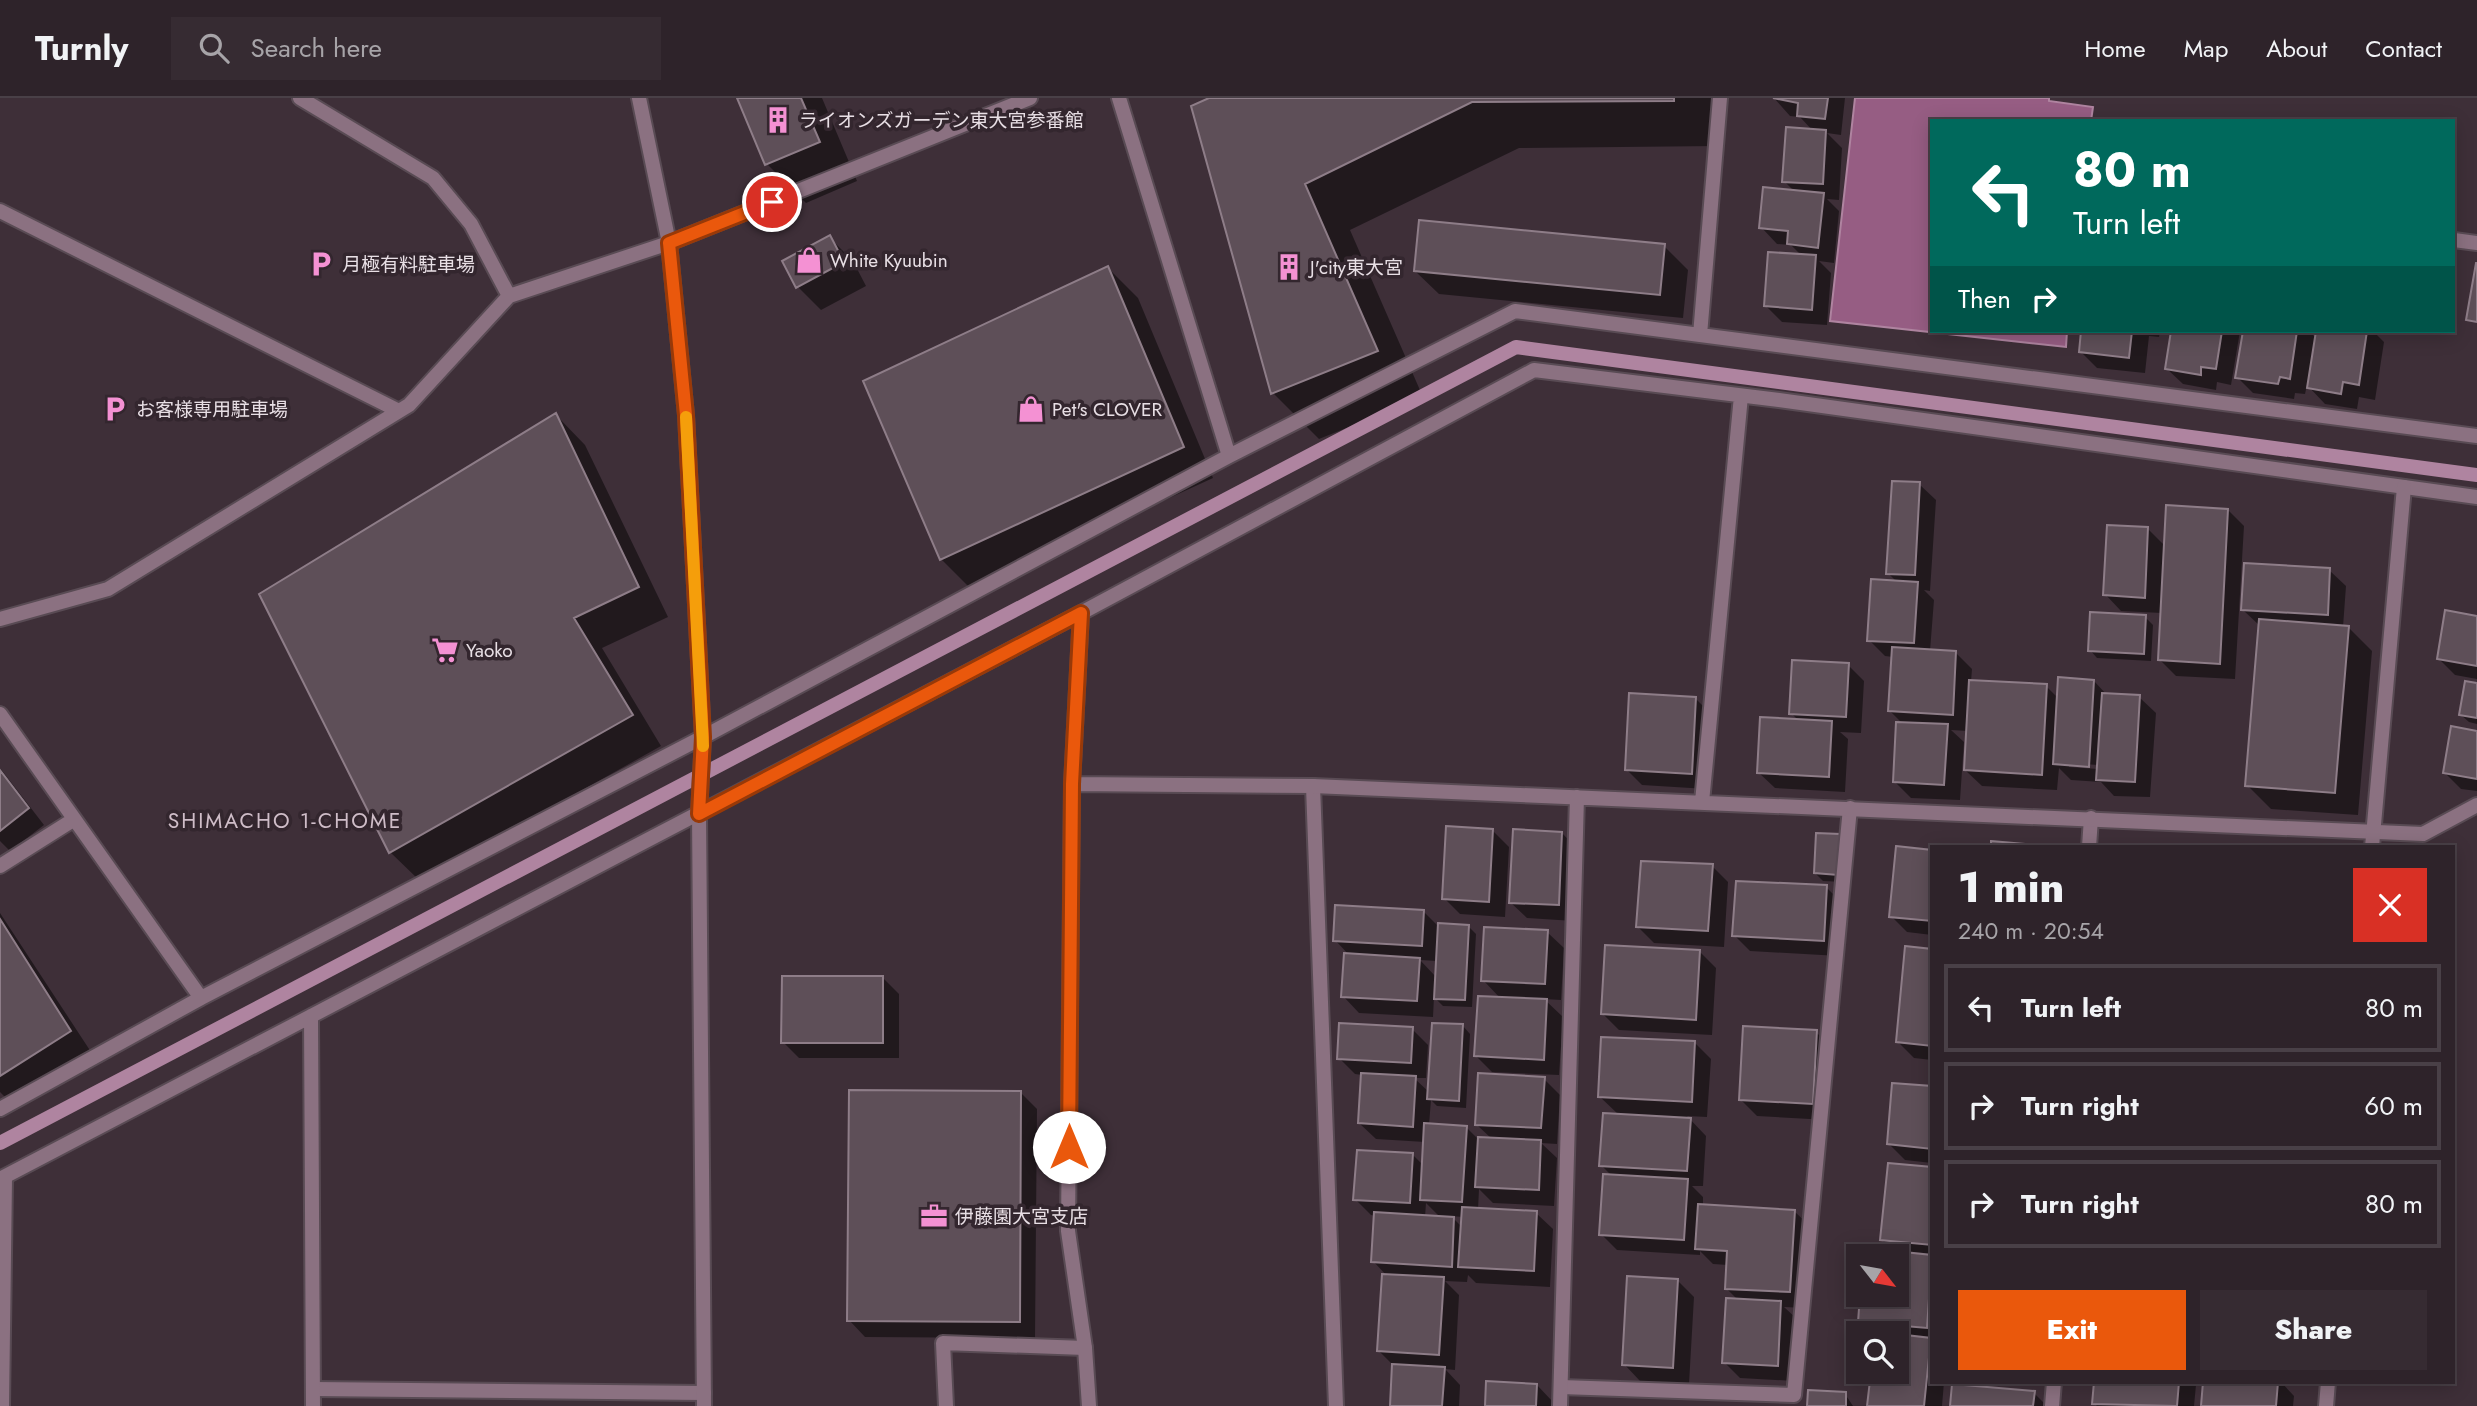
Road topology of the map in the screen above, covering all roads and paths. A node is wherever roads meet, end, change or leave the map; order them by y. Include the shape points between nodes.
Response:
1 (300, 98) edge
2 (639, 98) edge
3 (1030, 98) edge
4 (1119, 98) edge
5 (1720, 98) edge
6 (0, 211) edge
7 (2455, 240) edge
8 (669, 243) junction
9 (2477, 243) edge
10 (509, 296) junction
11 (1700, 335) junction
12 (1741, 396) junction
13 (399, 411) junction
14 (2477, 436) edge
15 (1229, 456) junction
16 (2404, 487) junction
17 (2477, 497) edge
18 (1081, 613) junction
19 (0, 619) edge
20 (0, 714) edge
21 (703, 737) junction
22 (1072, 784) junction
23 (1313, 786) junction
24 (1577, 797) junction
25 (1702, 802) junction
26 (2477, 805) edge
27 (1850, 808) junction
28 (699, 814) junction
29 (2091, 818) junction
30 (73, 820) junction
31 (2373, 829) junction
32 (2089, 845) edge
33 (2372, 845) edge
34 (0, 866) edge
35 (201, 998) junction
36 (311, 1016) junction
37 (0, 1109) edge
38 (3, 1179) edge
39 (1085, 1348) junction
40 (2054, 1384) edge
41 (2328, 1384) edge
42 (1561, 1387) junction
43 (313, 1389) junction
44 (704, 1400) edge
45 (2, 1406) edge
46 (313, 1406) edge
47 (946, 1406) edge
48 (1089, 1406) edge
49 (1336, 1406) edge
50 (1560, 1406) edge
51 (2052, 1406) edge
52 (2326, 1406) edge

1 - 10 street via 432,178 471,224
2 - 8 street
3 - 8 street
4 - 15 street
5 - 11 street
6 - 13 street
7 - 9 street
8 - 10 street
8 - 21 street via 686,415
10 - 13 street
11 - 14 street
11 - 15 street via 1515,311
12 - 16 street
12 - 18 street via 1534,370
12 - 25 street
13 - 19 street via 108,589
15 - 21 street
16 - 17 street
16 - 31 street
18 - 22 street
18 - 28 street
20 - 30 street
21 - 28 street
21 - 35 street
22 - 23 street
22 - 39 street via 1068,1231
23 - 24 street
23 - 49 street
24 - 25 street
24 - 42 street
25 - 27 street
26 - 31 street via 2423,834
27 - 29 street
27 - 42 street via 1794,1395
28 - 36 street
28 - 44 street
29 - 31 street
29 - 32 street
30 - 34 street
30 - 35 street
31 - 33 street
35 - 37 street
36 - 38 street
36 - 43 street
38 - 45 street
39 - 47 street via 943,1342
39 - 48 street
40 - 51 street
41 - 52 street
42 - 50 street
43 - 44 street
43 - 46 street

